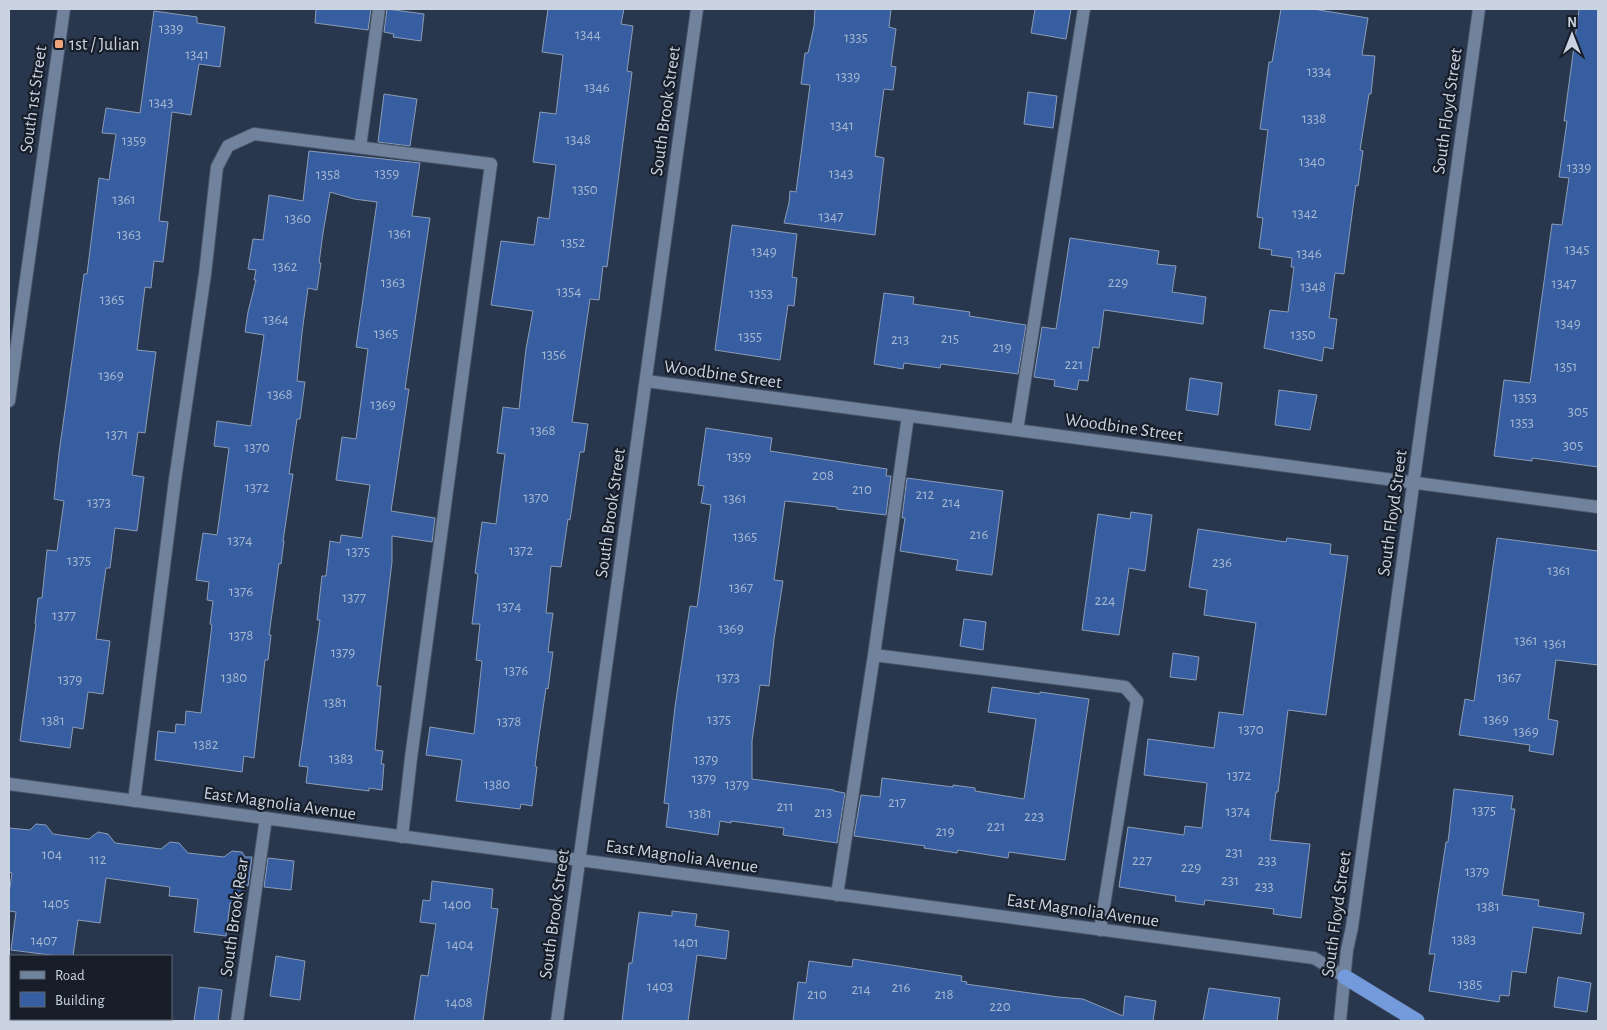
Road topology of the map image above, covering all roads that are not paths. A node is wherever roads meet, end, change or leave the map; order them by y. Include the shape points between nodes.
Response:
1 (64, 9) edge
2 (379, 9) edge
3 (697, 9) edge
4 (1084, 9) edge
5 (1479, 9) edge
6 (360, 147) junction
7 (646, 381) junction
8 (9, 402) edge
9 (908, 416) junction
10 (1017, 430) junction
11 (1413, 483) junction
12 (1598, 508) edge
13 (874, 655) junction
14 (9, 784) edge
15 (134, 801) junction
16 (266, 818) junction
17 (402, 837) junction
18 (579, 860) junction
19 (837, 895) junction
20 (1100, 930) junction
21 (1345, 978) junction
22 (237, 1021) edge
23 (557, 1021) edge
24 (1340, 1021) edge
25 (1417, 1021) edge

1 - 8 street, South 1st Street
2 - 6 street
3 - 7 street, South Brook Street
4 - 10 street
5 - 11 street, South Floyd Street
6 - 15 street via 254,134 228,146 217,168
6 - 17 street via 491,164
7 - 9 street, Woodbine Street
7 - 18 street, South Brook Street
9 - 10 street, Woodbine Street
9 - 13 street
10 - 11 street, Woodbine Street
11 - 12 street, Woodbine Street
11 - 21 street, South Floyd Street
13 - 19 street
13 - 20 street via 1125,687 1137,701
14 - 15 street, East Magnolia Avenue
15 - 16 street, East Magnolia Avenue
16 - 17 street, East Magnolia Avenue
16 - 22 street, South Brook Rear
17 - 18 street, East Magnolia Avenue
18 - 19 street, East Magnolia Avenue
18 - 23 street, South Brook Street
19 - 20 street, East Magnolia Avenue
20 - 21 street, East Magnolia Avenue via 1314,958
21 - 24 street, South Floyd Street
21 - 25 highway

